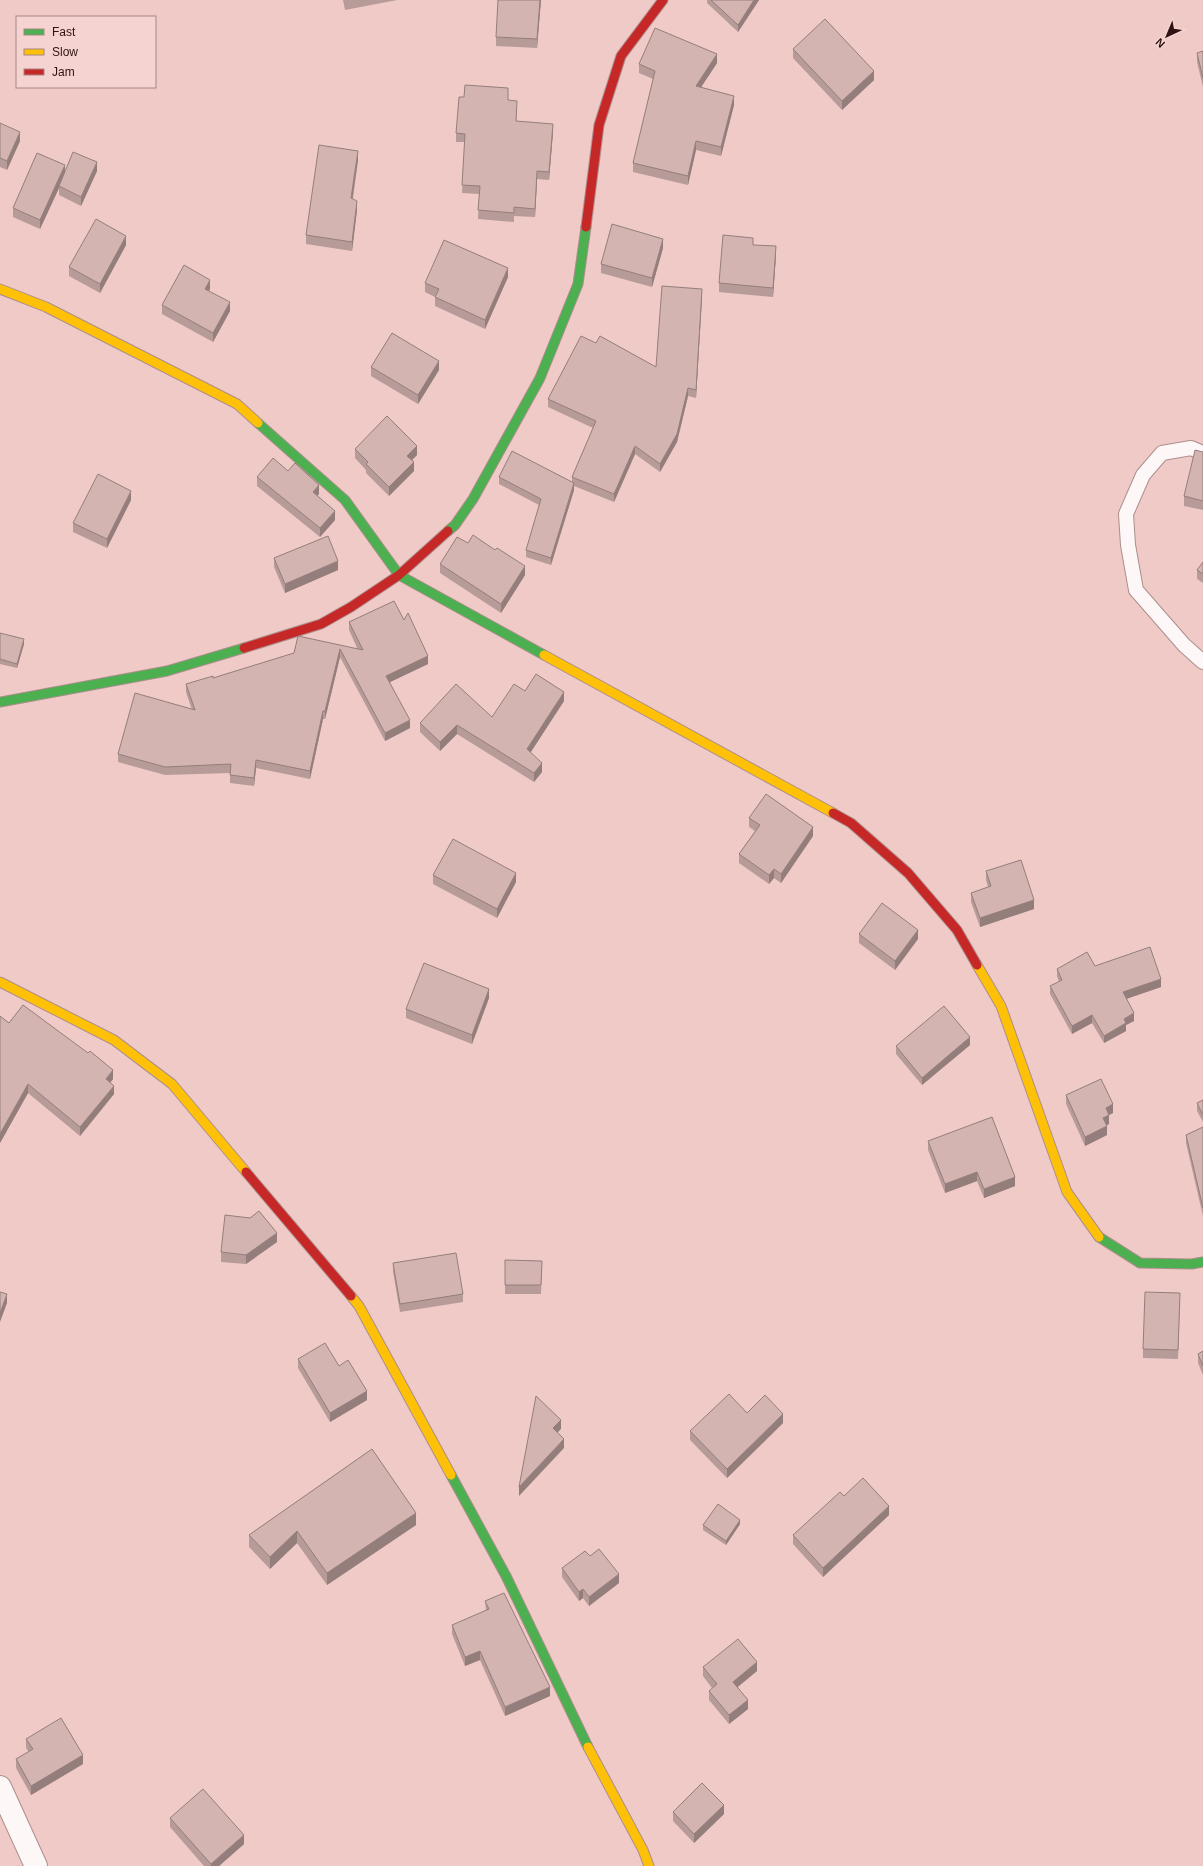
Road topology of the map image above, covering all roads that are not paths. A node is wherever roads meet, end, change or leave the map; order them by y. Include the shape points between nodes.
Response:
1 (663, 0) edge
2 (0, 289) edge
3 (1203, 453) edge
4 (399, 574) junction
5 (1203, 662) edge
6 (0, 702) edge
7 (0, 982) edge
8 (1203, 1262) edge
9 (0, 1787) edge
10 (36, 1866) edge
11 (649, 1866) edge

1 - 4 street via 621,56 599,125 578,284 540,378 455,525
2 - 4 street via 46,307 236,404 345,500
3 - 5 lane via 1191,448 1162,453 1143,475 1126,514 1128,545 1136,590 1184,645
4 - 6 street via 352,607 321,624 167,671
4 - 8 street via 851,823 908,873 957,930 1001,1006 1067,1192 1101,1239 1140,1263
7 - 11 street via 114,1040 172,1084 359,1306 506,1576
9 - 10 street

